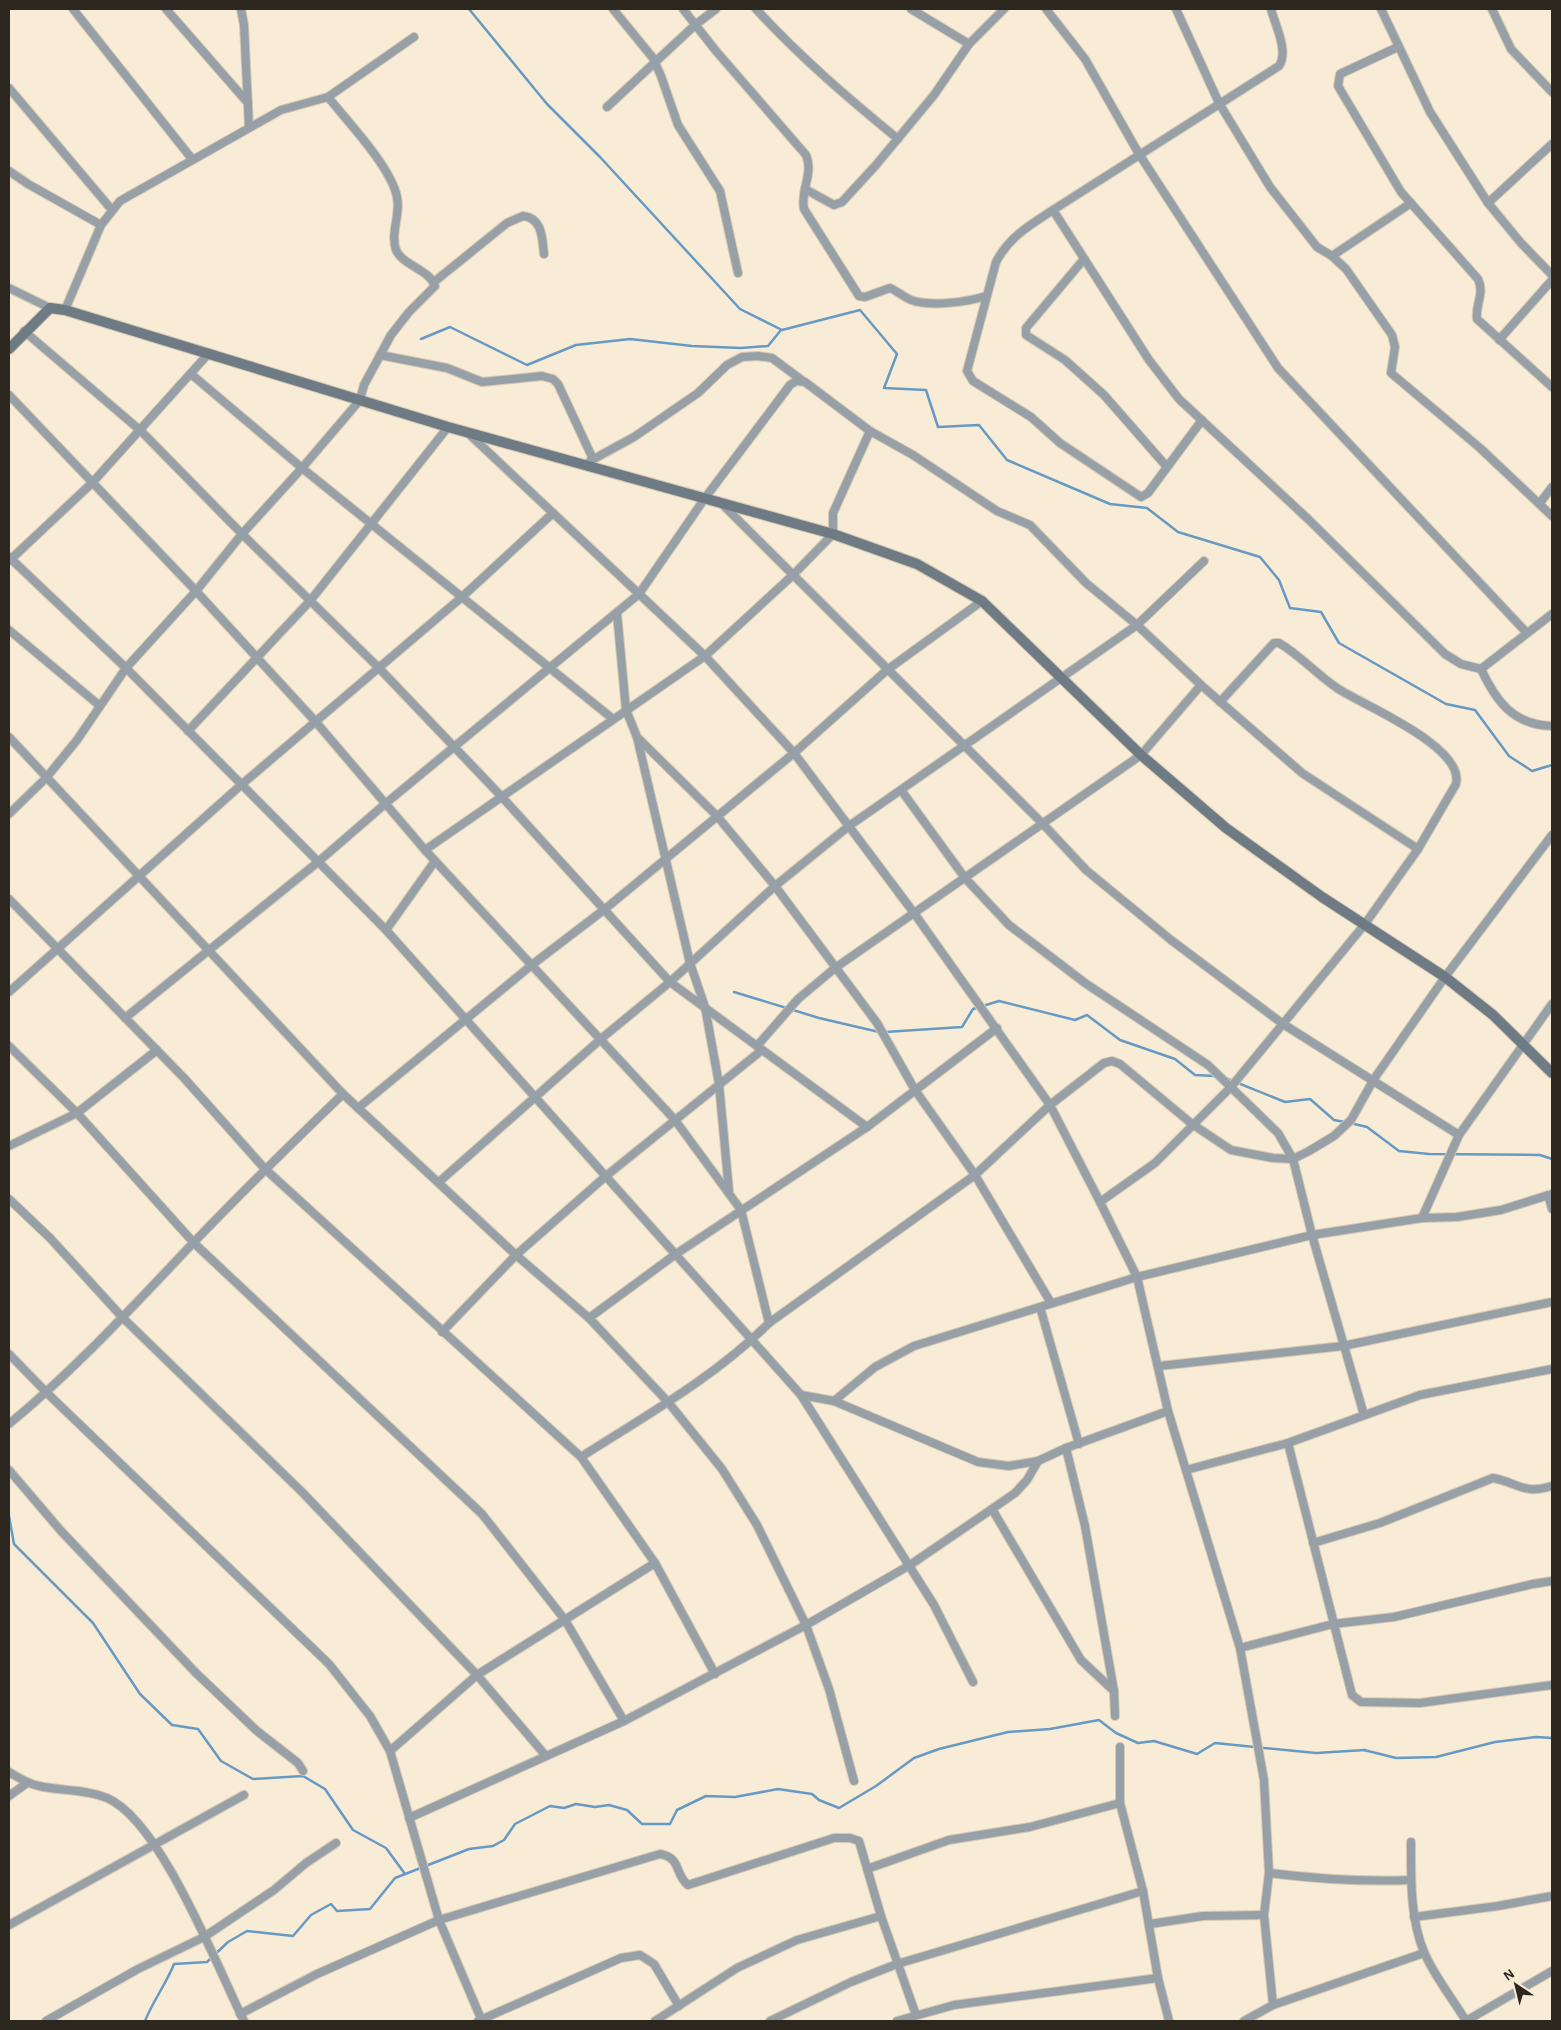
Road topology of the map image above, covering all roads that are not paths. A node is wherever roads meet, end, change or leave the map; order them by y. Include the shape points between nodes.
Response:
1 (73, 9) edge
2 (166, 9) edge
3 (241, 9) edge
4 (612, 9) edge
5 (683, 9) edge
6 (716, 9) edge
7 (756, 9) edge
8 (911, 9) edge
9 (1004, 9) edge
10 (1046, 9) edge
11 (1176, 9) edge
12 (1271, 9) edge
13 (1381, 9) edge
14 (1492, 9) edge
15 (695, 25) junction
16 (414, 37) dead end
17 (969, 44) junction
18 (1398, 47) junction
19 (655, 64) junction
20 (9, 88) edge
21 (1551, 88) edge
22 (328, 97) junction
23 (248, 103) junction
24 (1219, 103) junction
25 (607, 107) dead end
26 (249, 127) junction
27 (898, 139) junction
28 (1552, 144) edge
29 (1139, 154) junction
30 (192, 159) junction
31 (9, 171) edge
32 (805, 189) junction
33 (1412, 203) junction
34 (1488, 203) junction
35 (112, 210) junction
36 (1053, 210) junction
37 (101, 225) junction
38 (544, 254) dead end
39 (1332, 256) junction
40 (1084, 259) junction
41 (738, 273) dead end
42 (1552, 275) edge
43 (1552, 280) edge
44 (434, 282) junction
45 (9, 288) edge
46 (986, 296) junction
47 (50, 308) junction
48 (65, 310) junction
49 (24, 331) junction
50 (1499, 340) junction
51 (9, 348) edge
52 (209, 353) junction
53 (380, 355) junction
54 (190, 374) junction
55 (805, 382) junction
56 (1552, 387) edge
57 (9, 395) edge
58 (360, 400) junction
59 (1202, 420) junction
60 (448, 427) junction
61 (141, 431) junction
62 (870, 431) junction
63 (468, 433) junction
64 (588, 462) junction
65 (1167, 467) junction
66 (302, 468) junction
67 (92, 483) junction
68 (1552, 487) edge
69 (705, 498) junction
70 (720, 502) junction
71 (1540, 503) junction
72 (553, 513) junction
73 (1552, 516) edge
74 (373, 524) junction
75 (242, 534) junction
76 (833, 534) junction
77 (10, 559) edge
78 (1204, 561) dead end
79 (793, 575) junction
80 (196, 591) junction
81 (639, 594) junction
82 (462, 597) junction
83 (982, 600) junction
84 (310, 601) junction
85 (616, 613) junction
86 (1552, 614) edge
87 (1137, 625) junction
88 (9, 630) edge
89 (1526, 632) junction
90 (705, 656) junction
91 (257, 657) junction
92 (126, 668) junction
93 (378, 668) junction
94 (550, 668) junction
95 (1481, 669) junction
96 (887, 670) junction
97 (1064, 678) junction
98 (1201, 685) junction
99 (1220, 702) junction
100 (100, 706) junction
101 (626, 710) junction
102 (613, 719) junction
103 (315, 721) junction
104 (1552, 726) edge
105 (188, 731) junction
106 (9, 737) edge
107 (637, 737) junction
108 (454, 746) junction
109 (963, 746) junction
110 (794, 753) junction
111 (1141, 755) junction
112 (46, 778) junction
113 (241, 785) junction
114 (901, 790) junction
115 (501, 796) junction
116 (385, 804) junction
117 (9, 814) edge
118 (717, 816) junction
119 (1043, 824) junction
120 (849, 826) junction
121 (1552, 835) edge
122 (1418, 849) junction
123 (425, 850) junction
124 (666, 859) junction
125 (435, 861) junction
126 (318, 862) junction
127 (137, 876) junction
128 (965, 878) junction
129 (775, 886) junction
130 (9, 899) edge
131 (605, 910) junction
132 (914, 913) junction
133 (1365, 924) junction
134 (386, 930) junction
135 (56, 948) junction
136 (209, 952) junction
137 (690, 963) junction
138 (533, 964) junction
139 (835, 968) junction
140 (1445, 977) junction
141 (670, 982) junction
142 (9, 992) edge
143 (1552, 1004) edge
144 (705, 1007) junction
145 (125, 1018) junction
146 (464, 1020) junction
147 (1283, 1024) junction
148 (997, 1028) junction
149 (602, 1038) junction
150 (1524, 1043) junction
151 (9, 1046) edge
152 (760, 1048) junction
153 (157, 1050) junction
154 (1552, 1073) edge
155 (1374, 1079) junction
156 (720, 1084) junction
157 (1231, 1087) junction
158 (916, 1090) junction
159 (343, 1094) junction
160 (536, 1096) junction
161 (1050, 1105) junction
162 (358, 1108) junction
163 (77, 1114) junction
164 (675, 1120) junction
165 (1192, 1124) junction
166 (867, 1127) junction
167 (1459, 1135) junction
168 (9, 1146) edge
169 (1293, 1158) junction
170 (265, 1169) junction
171 (975, 1175) junction
172 (606, 1176) junction
173 (438, 1182) junction
174 (729, 1193) junction
175 (1550, 1194) edge
176 (9, 1199) edge
177 (1100, 1202) junction
178 (1552, 1209) edge
179 (741, 1210) junction
180 (1422, 1218) junction
181 (1312, 1235) junction
182 (194, 1243) junction
183 (676, 1254) junction
184 (516, 1255) junction
185 (1137, 1277) junction
186 (1552, 1302) edge
187 (1051, 1303) junction
188 (1040, 1307) junction
189 (123, 1318) junction
190 (589, 1318) junction
191 (769, 1323) junction
192 (442, 1332) junction
193 (752, 1340) junction
194 (1343, 1346) junction
195 (9, 1354) edge
196 (1159, 1366) junction
197 (1552, 1369) edge
198 (47, 1393) junction
199 (801, 1395) junction
200 (834, 1401) junction
201 (668, 1402) junction
202 (1168, 1411) junction
203 (1364, 1415) junction
204 (9, 1424) edge
205 (1288, 1443) junction
206 (1079, 1444) junction
207 (1066, 1448) junction
208 (581, 1457) junction
209 (1038, 1462) junction
210 (9, 1470) edge
211 (1186, 1470) junction
212 (1552, 1486) edge
213 (992, 1509) junction
214 (1314, 1543) junction
215 (655, 1563) junction
216 (910, 1565) junction
217 (1552, 1582) edge
218 (565, 1620) junction
219 (1333, 1624) junction
220 (806, 1625) junction
221 (1240, 1648) junction
222 (715, 1674) junction
223 (477, 1675) junction
224 (973, 1682) dead end
225 (1552, 1685) edge
226 (1114, 1691) junction
227 (1115, 1716) dead end
228 (624, 1721) junction
229 (1120, 1747) dead end
230 (390, 1751) junction
231 (546, 1756) junction
232 (303, 1770) dead end
233 (9, 1772) edge
234 (854, 1781) dead end
235 (27, 1783) junction
236 (244, 1795) dead end
237 (9, 1796) edge
238 (1120, 1804) junction
239 (409, 1818) junction
240 (1411, 1842) dead end
241 (336, 1843) dead end
242 (156, 1845) junction
243 (867, 1869) junction
244 (1269, 1873) junction
245 (1410, 1880) junction
246 (1143, 1891) junction
247 (1552, 1896) edge
248 (1264, 1915) junction
249 (881, 1916) junction
250 (1414, 1916) junction
251 (439, 1920) junction
252 (1150, 1924) junction
253 (9, 1925) edge
254 (204, 1937) junction
255 (1424, 1953) junction
256 (897, 1964) junction
257 (1552, 1971) edge
258 (1158, 1978) junction
259 (1273, 2005) junction
260 (679, 2006) junction
261 (916, 2015) junction
262 (242, 2018) edge
263 (46, 2021) edge
264 (481, 2021) edge
265 (655, 2021) edge
266 (770, 2021) edge
267 (897, 2021) edge
268 (1169, 2021) edge
269 (1244, 2021) edge
270 (1466, 2021) edge

1 - 30 street
2 - 23 street
3 - 23 street
4 - 19 street
5 - 15 street
6 - 15 street
7 - 27 street via 822,76
8 - 17 street
9 - 17 street
10 - 29 street via 1085,58
11 - 24 street
12 - 24 street via 1283,52 1282,60 1278,66
13 - 18 street
14 - 21 street via 1511,49
15 - 19 street
15 - 32 street via 806,155 810,164
16 - 22 street
17 - 27 street
18 - 33 street via 1340,74 1338,86 1401,192
18 - 34 street via 1430,112
19 - 25 street
19 - 41 street via 678,125 720,191
20 - 35 street
22 - 26 street via 281,110
22 - 44 street via 387,172 398,200 394,242 397,252
23 - 26 street
24 - 29 street
24 - 39 street via 1270,187 1318,247
26 - 30 street
27 - 32 street via 838,205
28 - 34 street
29 - 36 street
29 - 89 street via 1278,368
30 - 35 street via 120,201
31 - 37 street
32 - 46 street via 804,209 859,296 890,288 912,300 962,303
33 - 39 street
33 - 50 street via 1478,279 1482,288 1477,320
34 - 42 street
35 - 37 street
36 - 40 street
36 - 46 street via 1005,246 996,262
37 - 48 street
38 - 44 street via 542,230 535,220 523,216 507,223
39 - 71 street via 1346,269 1392,335 1395,347 1391,374
40 - 59 street via 1149,360 1179,399
40 - 65 street via 1026,328 1026,335 1065,360 1104,395
43 - 50 street
44 - 53 street via 433,289 409,312
45 - 47 street
46 - 65 street via 967,371 973,381 1032,417 1060,443 1141,497 1148,493
47 - 48 street
47 - 49 street
48 - 52 street
49 - 51 street
49 - 61 street
50 - 56 street
52 - 54 street
52 - 58 street
53 - 58 street
53 - 64 street via 447,368 482,382 542,376 552,379 558,384
54 - 61 street
54 - 66 street
55 - 62 street
55 - 64 street via 772,358 742,358 634,437
55 - 69 street via 796,381 790,386
57 - 67 street
58 - 60 street
58 - 66 street
59 - 65 street
59 - 95 street via 1445,654 1461,664
60 - 63 street
60 - 74 street
61 - 67 street
61 - 75 street
62 - 76 street via 833,513
62 - 87 street via 913,455 997,511 1030,525 1086,583
63 - 64 street
63 - 72 street
64 - 69 street
66 - 74 street
66 - 75 street
67 - 77 street
67 - 80 street
68 - 71 street
69 - 70 street
69 - 81 street
70 - 76 street
70 - 79 street
71 - 73 street
72 - 81 street
72 - 82 street
74 - 82 street
74 - 84 street
75 - 80 street
75 - 84 street
76 - 79 street
76 - 83 street via 917,564
77 - 92 street
78 - 87 street
79 - 90 street
79 - 96 street
80 - 91 street
80 - 92 street
81 - 85 street
81 - 90 street
82 - 93 street
82 - 94 street
83 - 96 street
83 - 97 street
84 - 91 street
84 - 93 street
85 - 94 street
85 - 101 street
86 - 89 street
87 - 97 street
87 - 98 street
88 - 100 street
89 - 95 street
90 - 101 street
90 - 110 street
91 - 103 street
91 - 105 street
92 - 100 street
92 - 105 street
93 - 103 street
93 - 108 street
94 - 102 street
94 - 108 street
95 - 104 street via 1511,714 1534,724
96 - 109 street
96 - 110 street
97 - 109 street
97 - 111 street
98 - 99 street
98 - 111 street
99 - 122 street via 1302,773
99 - 122 street via 1274,644 1279,643 1337,688 1423,736 1453,765 1458,775 1456,784
100 - 112 street
101 - 102 street
101 - 107 street
102 - 115 street
103 - 113 street
103 - 116 street
105 - 113 street
106 - 112 street
107 - 118 street
107 - 124 street
108 - 115 street
108 - 116 street
109 - 114 street
109 - 119 street
110 - 118 street
110 - 120 street
111 - 119 street
111 - 133 street via 1270,862
112 - 117 street
112 - 127 street
113 - 126 street
113 - 127 street
114 - 120 street
114 - 128 street
115 - 123 street
115 - 131 street
116 - 123 street
116 - 126 street
118 - 124 street
118 - 129 street
119 - 128 street
119 - 147 street via 1086,870 1170,940
120 - 129 street
120 - 132 street
121 - 140 street
122 - 133 street
123 - 125 street
124 - 131 street
124 - 137 street
125 - 134 street
125 - 138 street
126 - 134 street
126 - 136 street
127 - 135 street
127 - 136 street
128 - 132 street
128 - 157 street via 994,911 1027,940 1208,1065
129 - 137 street
129 - 139 street
130 - 135 street
131 - 138 street
131 - 141 street
132 - 139 street
132 - 148 street
133 - 140 street
133 - 147 street
134 - 146 street
135 - 142 street
135 - 145 street
136 - 145 street
136 - 159 street
137 - 141 street
137 - 144 street
138 - 146 street
138 - 149 street
139 - 152 street via 798,999
139 - 158 street via 877,1023
140 - 150 street
140 - 155 street
141 - 144 street
141 - 149 street
143 - 150 street
144 - 152 street
144 - 156 street
145 - 153 street
146 - 160 street
146 - 162 street
147 - 155 street
147 - 157 street
148 - 158 street
148 - 161 street
149 - 160 street
149 - 164 street
150 - 154 street
150 - 167 street
151 - 163 street
152 - 156 street
152 - 166 street
153 - 163 street
153 - 170 street
155 - 167 street
155 - 169 street via 1342,1130
156 - 164 street
156 - 174 street
157 - 165 street
157 - 169 street via 1272,1126
158 - 166 street
158 - 171 street
159 - 162 street
159 - 170 street
160 - 172 street
160 - 173 street
161 - 165 street via 1104,1063 1112,1061 1120,1064
161 - 171 street
161 - 177 street
162 - 173 street
163 - 168 street
163 - 182 street
164 - 172 street
164 - 174 street
165 - 169 street via 1231,1150 1250,1155
165 - 177 street via 1147,1170
166 - 179 street
167 - 180 street
169 - 181 street
170 - 182 street
170 - 192 street
171 - 187 street
171 - 191 street
172 - 183 street
172 - 184 street
173 - 184 street
174 - 179 street
175 - 178 street
175 - 180 street via 1501,1210 1457,1217
176 - 189 street via 50,1238
177 - 185 street
179 - 183 street
179 - 191 street
180 - 181 street
181 - 185 street
181 - 194 street
182 - 189 street
182 - 218 street via 482,1514
183 - 190 street
183 - 193 street
184 - 190 street
184 - 192 street
185 - 187 street
185 - 196 street
186 - 194 street
187 - 188 street
188 - 200 street via 914,1346 875,1367
188 - 206 street
189 - 198 street
189 - 223 street via 302,1492
190 - 201 street
191 - 193 street
192 - 208 street
193 - 199 street
193 - 201 street
194 - 196 street
194 - 203 street
195 - 198 street
196 - 202 street
197 - 203 street via 1420,1395
198 - 204 street
198 - 230 street via 329,1664 370,1716
199 - 200 street
199 - 216 street
200 - 209 street via 978,1462 1009,1466
201 - 208 street
201 - 220 street via 722,1470 757,1525
202 - 206 street
202 - 211 street
203 - 205 street
205 - 211 street
205 - 214 street
206 - 207 street
207 - 209 street
207 - 226 street via 1085,1526
208 - 215 street
209 - 213 street via 1021,1487
210 - 232 street via 61,1531 196,1673 257,1732
211 - 221 street
212 - 214 street via 1538,1490 1523,1489 1508,1480 1493,1478 1380,1523
213 - 216 street
213 - 226 street via 1082,1660
214 - 219 street
215 - 218 street
215 - 222 street
216 - 220 street
216 - 224 street
217 - 219 street via 1394,1617
218 - 223 street
218 - 228 street
219 - 221 street
219 - 225 street via 1352,1695 1361,1702 1420,1703
220 - 222 street
220 - 234 street via 829,1689
221 - 244 street via 1264,1780
222 - 228 street
223 - 230 street
223 - 231 street
226 - 227 street
228 - 231 street
229 - 238 street
230 - 239 street
231 - 239 street
233 - 235 street
235 - 237 street
235 - 242 street via 106,1797 126,1809
236 - 242 street
238 - 243 street via 1030,1827 948,1840
238 - 246 street
239 - 251 street
240 - 245 street
241 - 254 street
242 - 253 street
242 - 254 street
243 - 249 street
243 - 251 street via 859,1841 850,1838 834,1838 688,1885 674,1859 660,1854
244 - 245 street via 1322,1880
244 - 248 street
245 - 250 street
246 - 252 street
246 - 256 street
247 - 250 street
248 - 252 street via 1203,1916
248 - 259 street
249 - 256 street
249 - 260 street via 797,1940 737,1968
250 - 255 street
251 - 262 street via 317,1974
251 - 264 street
252 - 258 street
254 - 262 street
254 - 263 street via 138,1969
255 - 259 street
255 - 270 street
256 - 261 street
256 - 266 street
257 - 270 street
258 - 261 street via 954,2005
258 - 268 street
259 - 269 street
260 - 264 street via 654,1964 640,1955 622,1958
260 - 265 street
261 - 267 street

